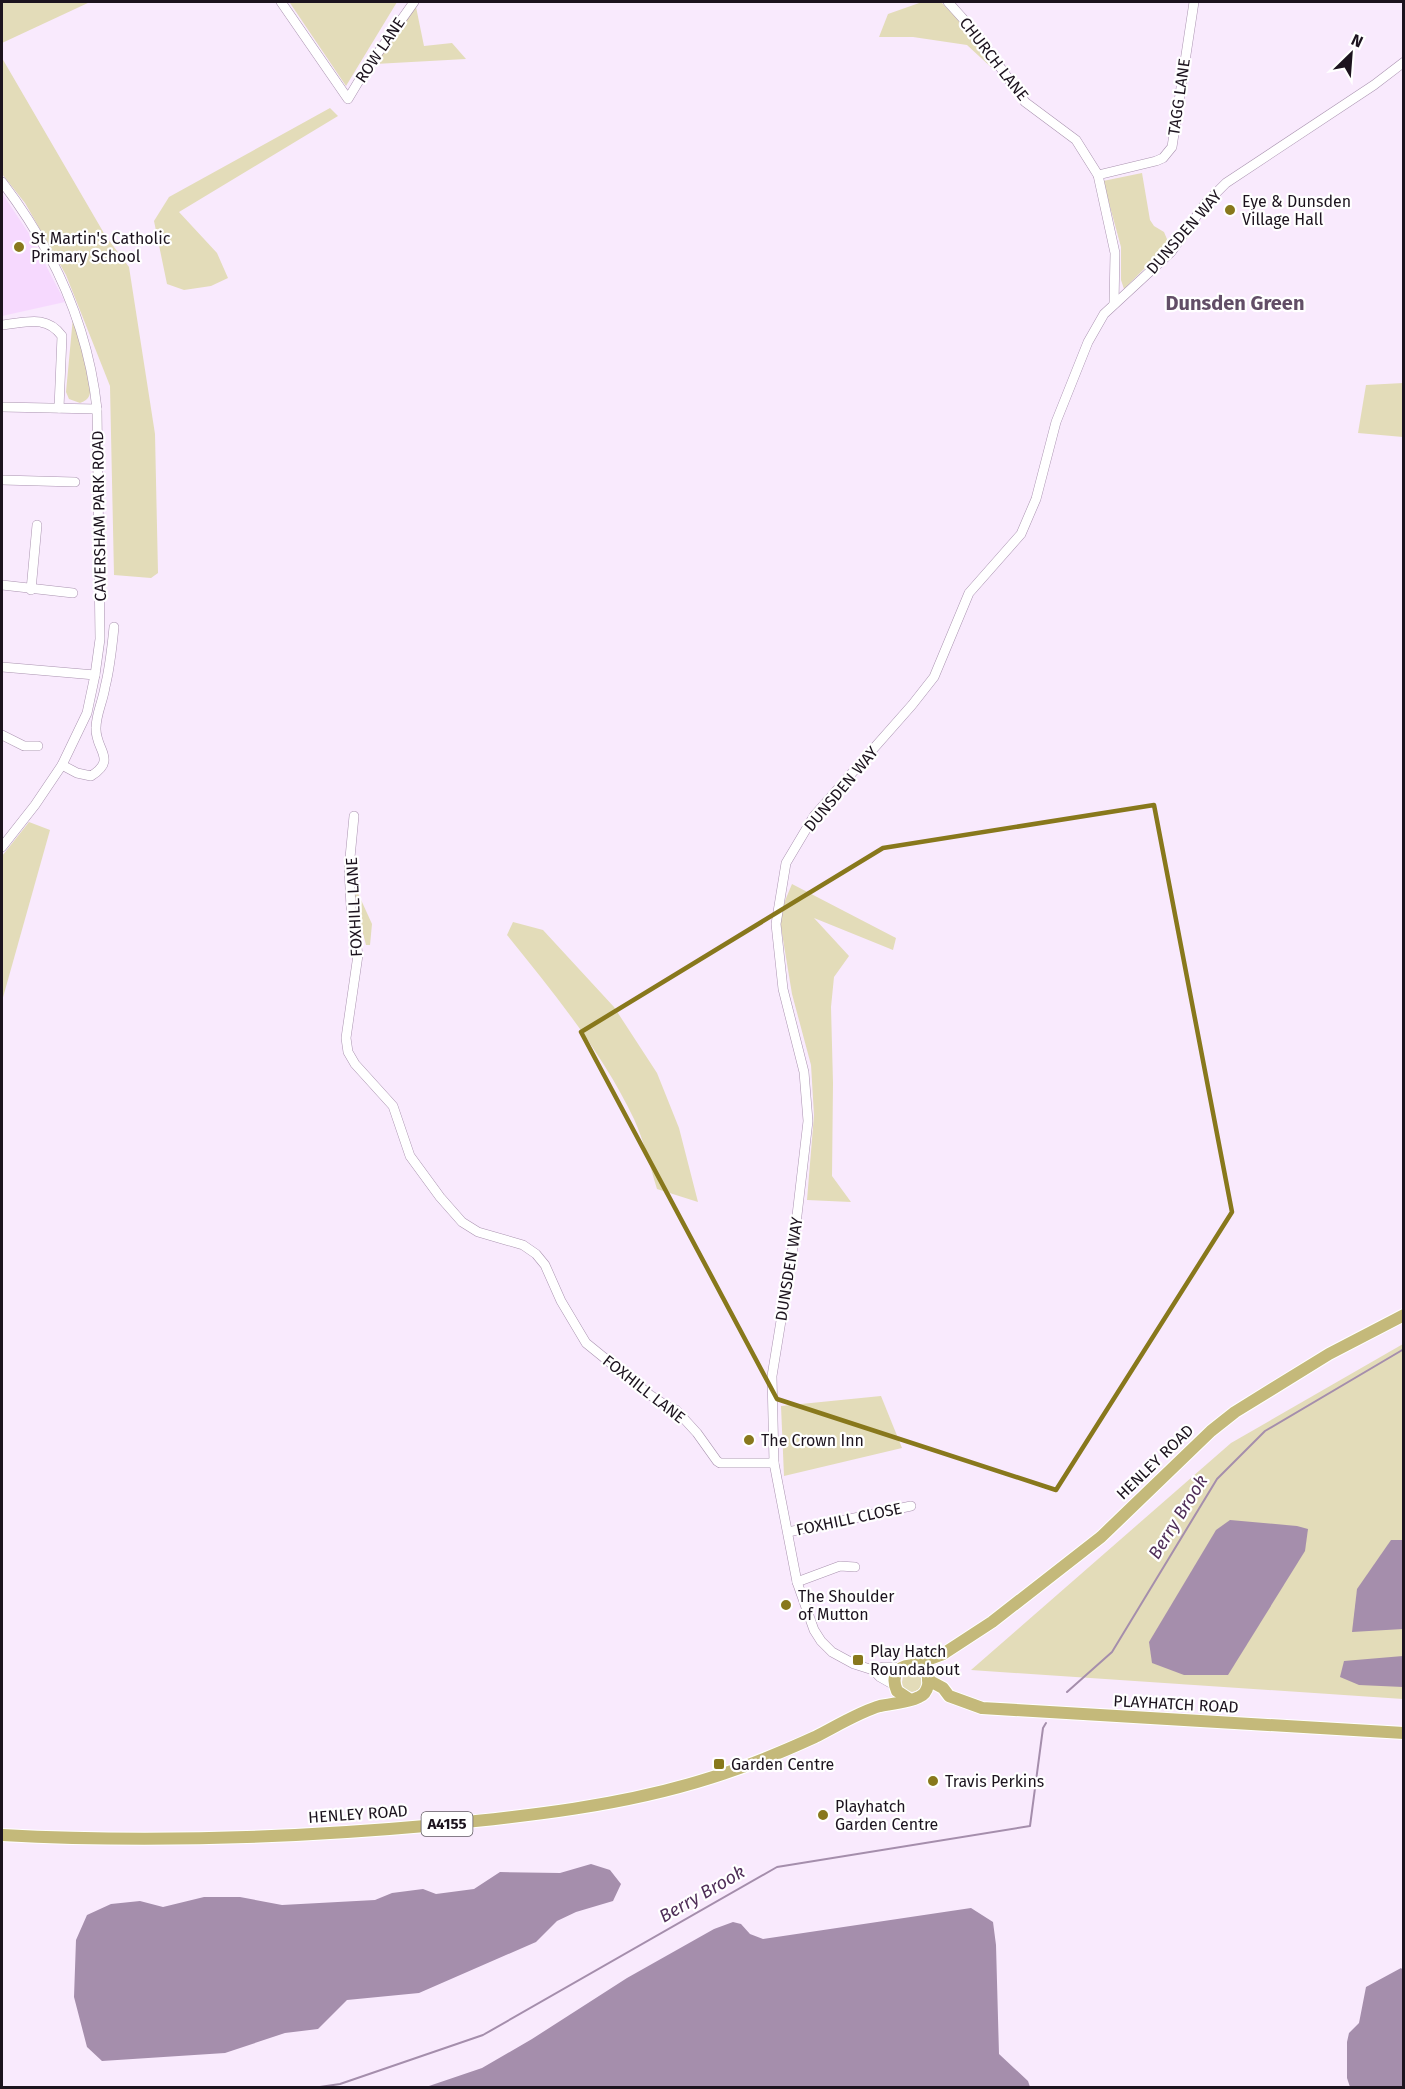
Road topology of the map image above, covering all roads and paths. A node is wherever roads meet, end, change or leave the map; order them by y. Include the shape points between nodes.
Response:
1 (281, 2) edge
2 (414, 2) edge
3 (948, 2) edge
4 (1194, 2) edge
5 (1404, 62) edge
6 (1098, 176) junction
7 (2, 182) edge
8 (1114, 304) junction
9 (2, 325) edge
10 (2, 407) edge
11 (59, 408) junction
12 (97, 409) junction
13 (2, 480) edge
14 (75, 482) dead end
15 (46, 532) dead end
16 (2, 585) edge
17 (31, 590) junction
18 (73, 593) dead end
19 (115, 632) dead end
20 (2, 668) edge
21 (95, 675) junction
22 (2, 735) edge
23 (38, 746) dead end
24 (62, 765) junction
25 (354, 816) dead end
26 (2, 847) edge
27 (1404, 1315) edge
28 (774, 1463) junction
29 (911, 1506) dead end
30 (788, 1532) junction
31 (855, 1567) dead end
32 (797, 1582) junction
33 (943, 1654) junction
34 (908, 1666) junction
35 (873, 1670) junction
36 (928, 1680) junction
37 (894, 1686) junction
38 (949, 1696) junction
39 (915, 1698) junction
40 (878, 1706) junction
41 (1404, 1733) edge
42 (2, 1835) edge

1 - 2 street, ROW LANE via 348,99
3 - 6 street, CHURCH LANE via 975,32 1025,102 1076,140
4 - 6 street, TAGG LANE via 1169,152 1156,161
5 - 8 street, DUNSDEN WAY via 1226,183 1205,204 1171,252
6 - 8 street, CHURCH LANE via 1115,253
7 - 12 street, CAVERSHAM PARK ROAD via 40,238 76,311 94,379
8 - 28 street, DUNSDEN WAY via 1088,342 1056,422 1036,499 1021,534 969,593 934,677 814,816 786,863 776,924 783,989 804,1072 808,1121 772,1376
9 - 11 street via 34,321 57,328 62,336
10 - 11 street
11 - 12 street
12 - 21 street, CAVERSHAM PARK ROAD via 100,639
13 - 14 street
15 - 17 street via 36,529
16 - 17 street
17 - 18 street
19 - 24 street via 95,730 104,764 91,776
20 - 21 street
21 - 24 street, CAVERSHAM PARK ROAD via 87,713
22 - 23 street via 24,746
24 - 26 street, CAVERSHAM PARK ROAD
25 - 28 street, FOXHILL LANE via 349,868 358,955 346,1038 348,1052 393,1106 410,1156 462,1222 478,1232 523,1245 536,1254 586,1343 650,1395 676,1410 717,1461
27 - 33 main road, HENLEY ROAD via 1329,1354 1235,1412 1101,1537 992,1622
28 - 30 street, DUNSDEN WAY
29 - 30 street, FOXHILL CLOSE
30 - 32 street, DUNSDEN WAY
31 - 32 street via 840,1566
32 - 35 street, DUNSDEN WAY via 808,1618 821,1641 838,1657
33 - 34 main road, HENLEY ROAD
33 - 36 main road, HENLEY ROAD
34 - 35 street, DUNSDEN WAY
34 - 36 main road via 924,1671
34 - 37 main road via 896,1673
35 - 37 street, DUNSDEN WAY
36 - 38 main road, PLAYHATCH ROAD
36 - 39 main road via 927,1689
37 - 39 main road via 900,1695
37 - 40 main road, HENLEY ROAD / A4155
38 - 39 main road, PLAYHATCH ROAD
38 - 41 main road, PLAYHATCH ROAD via 973,1706 1000,1710
39 - 40 main road, HENLEY ROAD / A4155
40 - 42 main road, HENLEY ROAD / A4155 via 744,1768 678,1788 557,1810 397,1828 247,1837 118,1840

